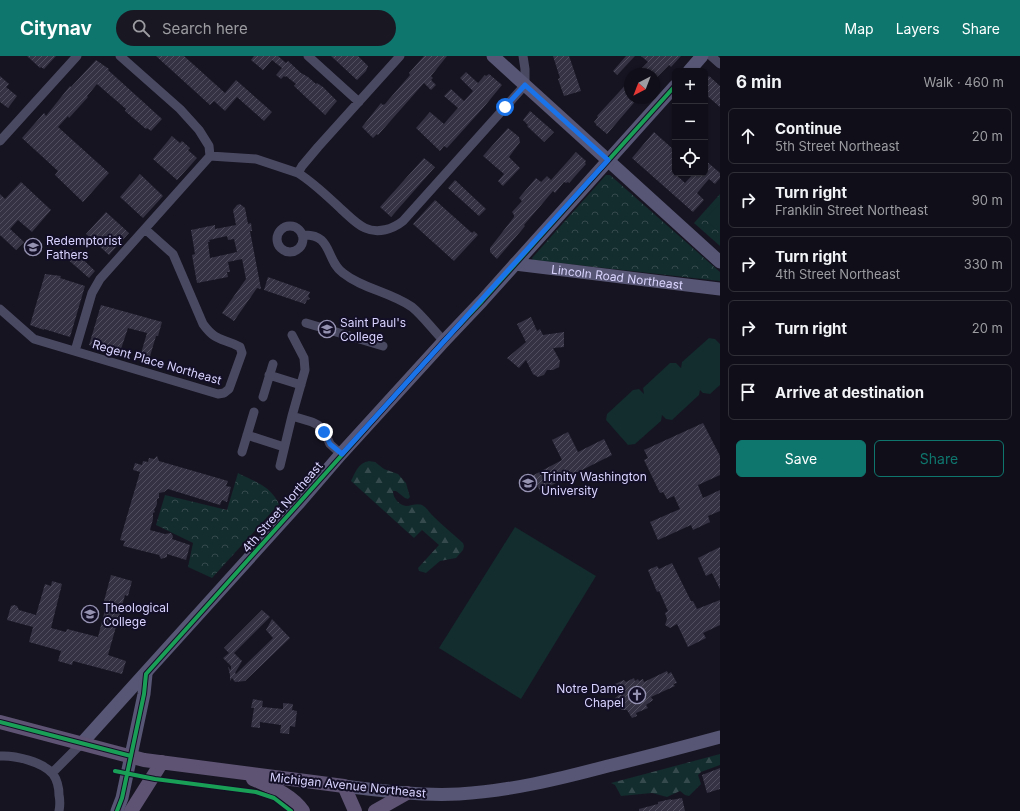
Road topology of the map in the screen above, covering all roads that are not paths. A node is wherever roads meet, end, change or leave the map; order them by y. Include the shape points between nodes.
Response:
1 (77, 56) edge
2 (120, 56) edge
3 (308, 56) edge
4 (400, 56) edge
5 (493, 56) edge
6 (523, 56) edge
7 (702, 56) edge
8 (711, 56) edge
9 (720, 64) edge
10 (692, 68) edge
11 (525, 85) junction
12 (672, 89) edge
13 (358, 102) junction
14 (4, 130) edge
15 (0, 141) edge
16 (210, 156) junction
17 (608, 160) junction
18 (298, 172) junction
19 (145, 229) junction
20 (302, 234) dead end
21 (720, 262) edge
22 (515, 264) junction
23 (720, 289) edge
24 (3, 311) edge
25 (306, 323) dead end
26 (292, 335) dead end
27 (444, 341) junction
28 (383, 346) dead end
29 (75, 351) junction
30 (272, 364) dead end
31 (269, 375) junction
32 (301, 385) junction
33 (263, 397) dead end
34 (254, 412) dead end
35 (292, 416) junction
36 (247, 435) junction
37 (284, 447) junction
38 (242, 452) dead end
39 (342, 454) junction
40 (280, 466) dead end
41 (146, 674) junction
42 (0, 722) edge
43 (720, 737) edge
44 (81, 744) junction
45 (0, 756) edge
46 (131, 756) junction
47 (162, 762) junction
48 (52, 773) junction
49 (240, 773) junction
50 (344, 786) junction
51 (407, 793) junction
52 (59, 811) edge
53 (117, 811) edge
54 (131, 811) edge
55 (303, 811) edge
56 (356, 811) edge
57 (375, 811) edge

1 - 14 street
2 - 16 street via 180,109 203,136 209,146
3 - 13 street
4 - 13 street
5 - 11 street
6 - 11 street
7 - 10 street
8 - 9 street
11 - 17 street
11 - 18 street via 403,221 392,228 366,228
12 - 17 street, 4th Street Northeast
13 - 18 street
14 - 15 street
16 - 18 street via 256,160
16 - 19 street
17 - 21 street
17 - 22 street, 4th Street Northeast
19 - 29 street via 100,279 92,292
19 - 29 street, Regent Place Northeast via 173,254 210,333 217,339 240,347 242,353 229,389 218,394
20 - 27 street via 316,235 342,273 411,307
22 - 23 street, Lincoln Road Northeast
22 - 27 street, 4th Street Northeast
24 - 29 street, Regent Place Northeast via 34,338
25 - 28 street
26 - 32 street via 304,358 305,370
27 - 39 street, 4th Street Northeast
30 - 31 street
31 - 32 street
31 - 33 street
32 - 35 street
34 - 36 street
35 - 37 street
35 - 39 street via 318,426 330,444
36 - 37 street
36 - 38 street
37 - 40 street
39 - 41 street, 4th Street Northeast
41 - 44 street, 4th Street Northeast
41 - 46 street
42 - 44 main road, Michigan Avenue Northeast
43 - 51 street, Michigan Avenue Northeast via 524,787 458,794
44 - 46 main road, Michigan Avenue Northeast
44 - 48 street
45 - 48 street via 20,758 38,764
46 - 47 main road, Michigan Avenue Northeast
46 - 53 street
47 - 49 main road, Michigan Avenue Northeast
47 - 54 main road
48 - 52 street via 60,797
49 - 50 main road, Michigan Avenue Northeast
49 - 55 main road via 286,795
50 - 51 street, Michigan Avenue Northeast
50 - 56 main road
51 - 57 main road

